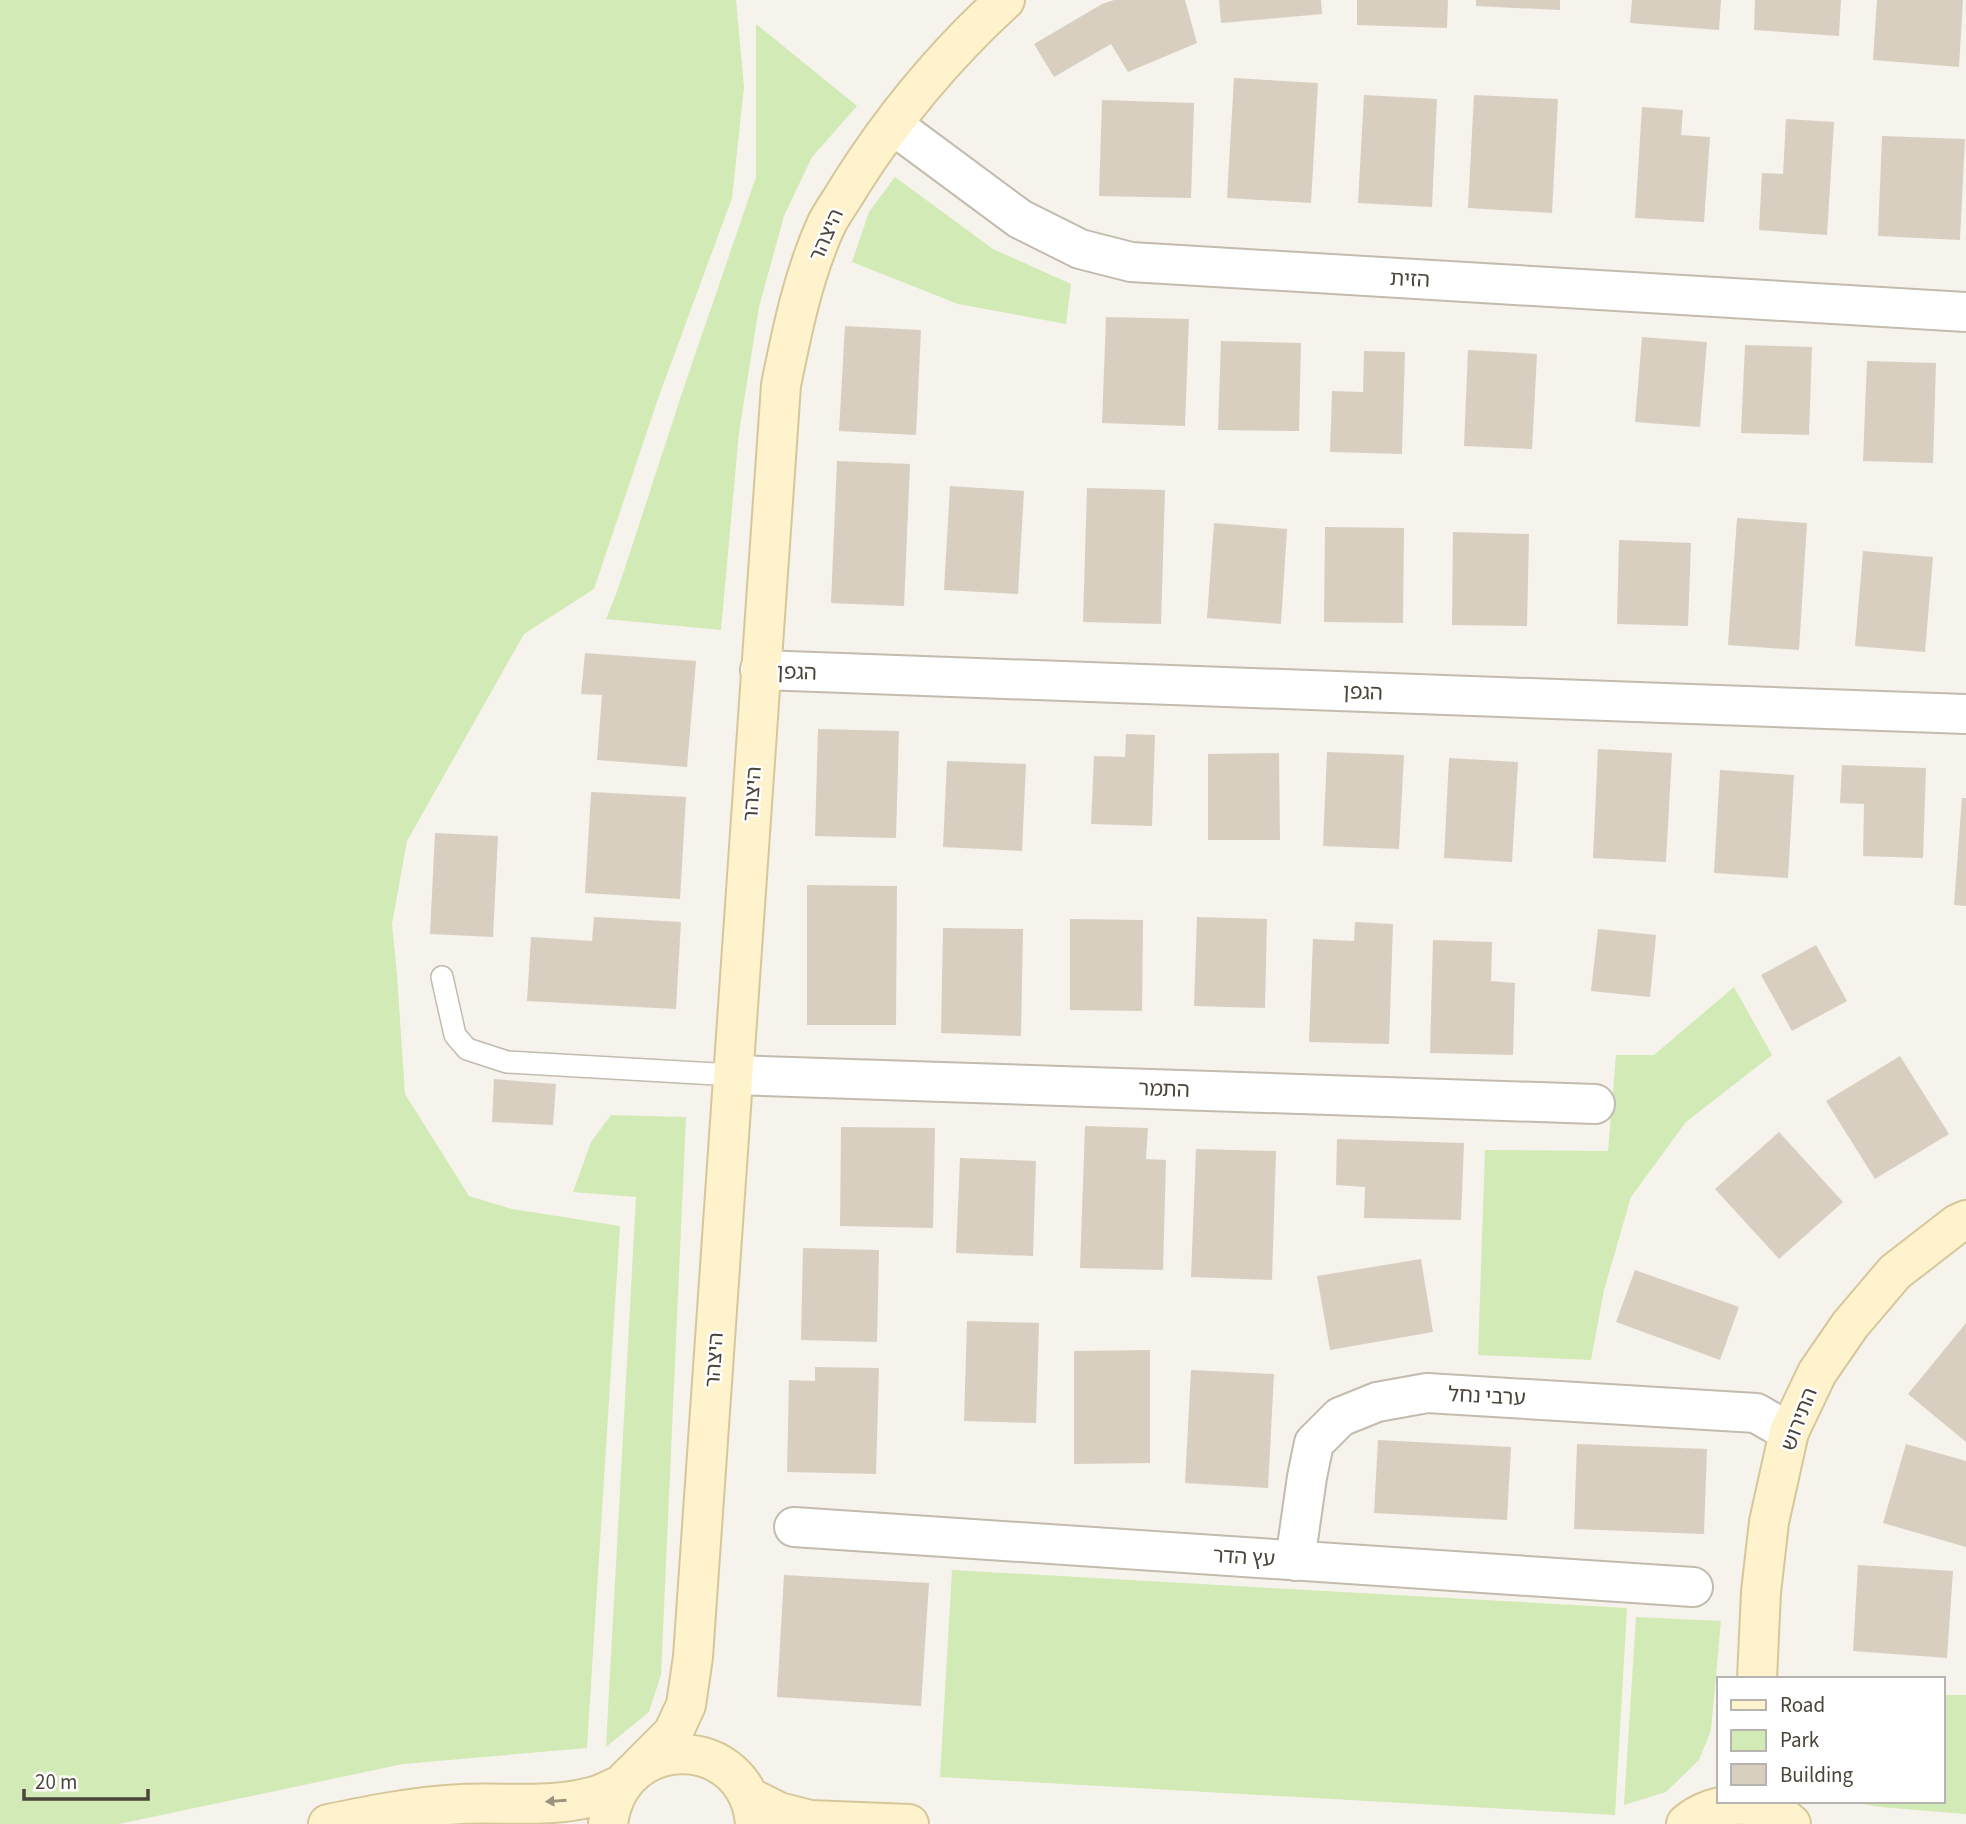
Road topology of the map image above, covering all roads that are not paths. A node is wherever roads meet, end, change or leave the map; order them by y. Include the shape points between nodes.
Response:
1 (1005, 0) edge
2 (893, 125) junction
3 (1966, 312) edge
4 (760, 670) junction
5 (1966, 714) edge
6 (442, 977) dead end
7 (733, 1075) junction
8 (1595, 1104) dead end
9 (1966, 1220) edge
10 (1789, 1432) junction
11 (794, 1527) dead end
12 (1295, 1561) junction
13 (1693, 1587) dead end
14 (693, 1657) junction
15 (1757, 1677) edge
16 (630, 1776) junction
17 (747, 1800) edge
18 (1698, 1815) edge
19 (1784, 1815) edge
20 (328, 1824) edge
21 (608, 1824) edge
22 (909, 1824) edge

1 - 2 street, היצהר via 970,32
2 - 3 street, הזית via 1020,219 1080,249 1130,262
2 - 4 street, היצהר via 827,225 799,299 781,385
4 - 5 street, הגפן
4 - 7 street, היצהר
6 - 7 lane via 455,1035 467,1049 508,1062
7 - 8 street, התמר
7 - 14 street, היצהר
9 - 10 street, התירוש via 1895,1272 1850,1325 1817,1373
10 - 12 street, ערבי נחל via 1756,1413 1427,1393 1377,1402 1340,1417 1314,1443
10 - 15 street, התירוש via 1769,1522
11 - 12 street, עץ הדר
12 - 13 street, עץ הדר
14 - 16 street, היצהר via 686,1705 673,1732
14 - 17 street, היצהר via 701,1713
16 - 17 street via 661,1756 705,1757 723,1766
16 -> 20 street via 592,1797 462,1804
16 - 21 street via 611,1807
17 - 22 street via 810,1820
18 - 19 street via 1732,1805

